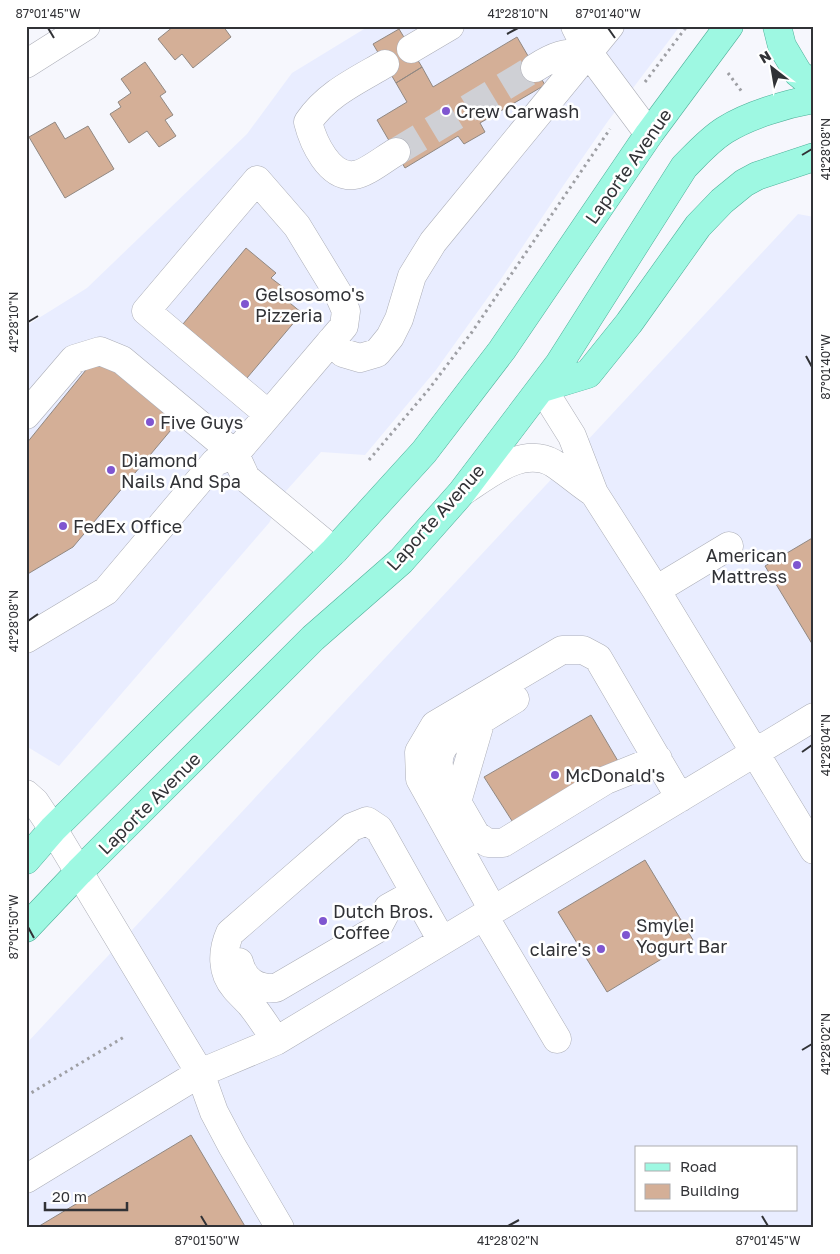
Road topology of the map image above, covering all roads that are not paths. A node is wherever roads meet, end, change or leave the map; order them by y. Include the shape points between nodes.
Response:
1 (86, 26) edge
2 (450, 26) edge
3 (575, 26) edge
4 (610, 26) edge
5 (729, 26) edge
6 (777, 26) edge
7 (411, 49) dead end
8 (588, 52) junction
9 (26, 64) edge
10 (385, 64) dead end
11 (535, 68) tunnel mouth
12 (814, 86) edge
13 (814, 100) edge
14 (648, 134) junction
15 (396, 152) tunnel mouth
16 (814, 157) edge
17 (331, 342) junction
18 (542, 388) junction
19 (268, 414) junction
20 (26, 415) edge
21 (235, 454) junction
22 (462, 492) junction
23 (594, 493) junction
24 (729, 546) dead end
25 (334, 551) junction
26 (656, 590) junction
27 (26, 639) edge
28 (544, 660) junction
29 (814, 717) edge
30 (756, 752) junction
31 (658, 759) junction
32 (26, 794) edge
33 (680, 798) junction
34 (53, 829) junction
35 (814, 850) edge
36 (26, 860) edge
37 (79, 872) junction
38 (415, 893) junction
39 (254, 912) junction
40 (488, 913) junction
41 (26, 928) edge
42 (442, 941) junction
43 (557, 1040) dead end
44 (276, 1041) junction
45 (200, 1073) junction
46 (26, 1179) edge
47 (280, 1228) edge

1 - 9 street
2 - 7 street
3 - 8 street
4 - 8 street
5 - 14 main road, Laporte Avenue
6 - 12 main road via 782,46 798,73
8 - 11 street via 552,57
8 - 14 street
8 - 17 street via 433,242 412,276 399,320 377,353 360,358 343,353
10 - 15 street via 336,93 318,108 308,122 311,135 329,164 340,173 354,175 365,171
13 - 18 main road, Laporte Avenue via 772,110 726,130 684,167
14 - 25 main road, Laporte Avenue via 502,350 424,452
16 - 18 main road via 757,176 722,200 698,226 588,374
17 - 19 street
17 - 19 street via 344,326 346,311 339,295 297,226 258,180 146,311
18 - 22 main road, Laporte Avenue
18 - 23 street via 572,436
19 - 21 street
20 - 21 street via 74,359 100,350 122,360
21 - 25 street via 246,478
21 - 27 street via 215,462 106,591
22 - 23 street via 508,463 533,457 552,462
22 - 37 main road, Laporte Avenue via 400,561 314,638
23 - 26 street
24 - 26 street
25 - 34 main road, Laporte Avenue
26 - 30 street
28 - 31 street via 562,650 583,650 598,658
28 - 31 street via 527,691 481,720 457,802 476,835 488,843 503,843 606,780
28 - 40 street via 435,725 420,752 420,779
29 - 30 street
30 - 33 street
30 - 35 street
31 - 33 street
32 - 34 street
33 - 40 street
34 - 36 main road, Laporte Avenue
34 - 37 street
37 - 41 main road, Laporte Avenue
37 - 45 street
38 - 39 street via 379,829 367,821 352,827
38 - 39 street via 388,908 377,929 276,988 253,984 239,964 238,950 250,931
38 - 42 street
39 - 44 street via 230,933 223,956 228,978
40 - 42 street
40 - 43 street
42 - 44 street
44 - 45 street
45 - 46 street
45 - 47 street via 214,1112

